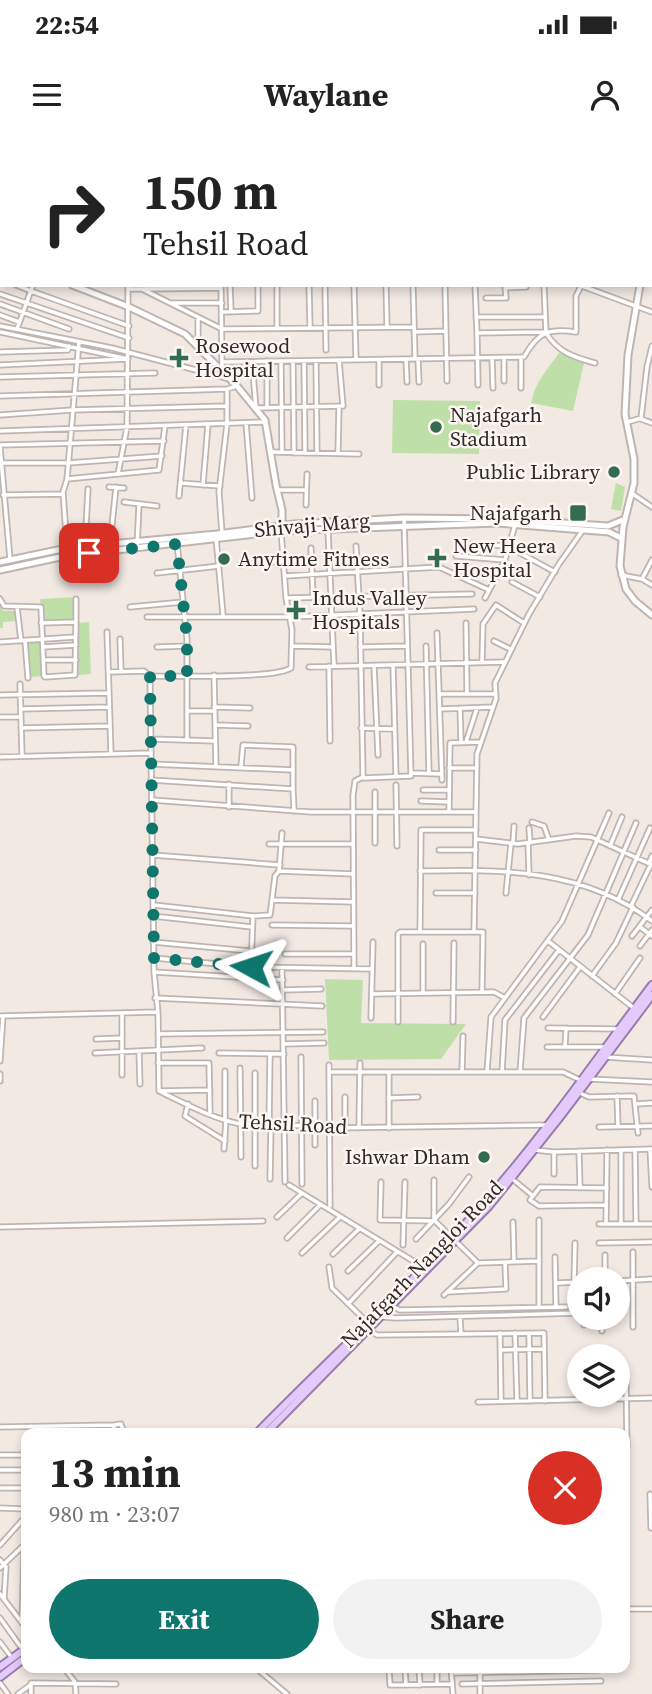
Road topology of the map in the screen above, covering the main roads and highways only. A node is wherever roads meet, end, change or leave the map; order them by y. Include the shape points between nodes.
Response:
1 (77, 287) edge
2 (640, 287) edge
3 (625, 519) junction
4 (403, 521) junction
5 (584, 527) junction
6 (282, 528) junction
7 (621, 538) junction
8 (136, 545) junction
9 (0, 562) edge
10 (0, 570) edge
11 (652, 615) edge
12 (652, 985) edge
13 (652, 995) edge
14 (636, 1010) junction
15 (585, 1081) junction
16 (531, 1149) junction
17 (454, 1239) junction
18 (383, 1312) junction
19 (368, 1326) junction
20 (262, 1428) edge
21 (271, 1428) edge
22 (21, 1653) edge
23 (21, 1655) edge
24 (0, 1667) edge
25 (0, 1678) edge

1 - 6 main road via 184,333 237,386 265,422
2 - 3 main road via 628,355 625,414 634,458 633,494
3 - 5 main road, Shivaji Marg via 608,526
3 - 7 main road
4 - 5 main road, Shivaji Marg
4 - 6 main road, Shivaji Marg
4 - 6 main road, Shivaji Marg
5 - 7 main road, Shivaji Marg
6 - 8 main road, Shivaji Marg
7 - 11 main road via 621,575 626,589
8 - 9 main road, Shivaji Marg via 66,548
8 - 10 main road, Shivaji Marg
12 - 14 main road, Najafgarh Nangloi Road
13 - 14 main road
14 - 15 main road
14 - 15 main road, Najafgarh Nangloi Road via 618,1029
15 - 16 main road, Najafgarh Nangloi Road
15 - 16 main road
16 - 17 main road, Najafgarh Nangloi Road
17 - 18 main road, Najafgarh Nangloi Road
17 - 18 main road
18 - 19 main road, Najafgarh Nangloi Road
19 - 20 main road, Najafgarh Nangloi Road
19 - 21 main road
22 - 24 main road
23 - 25 main road

